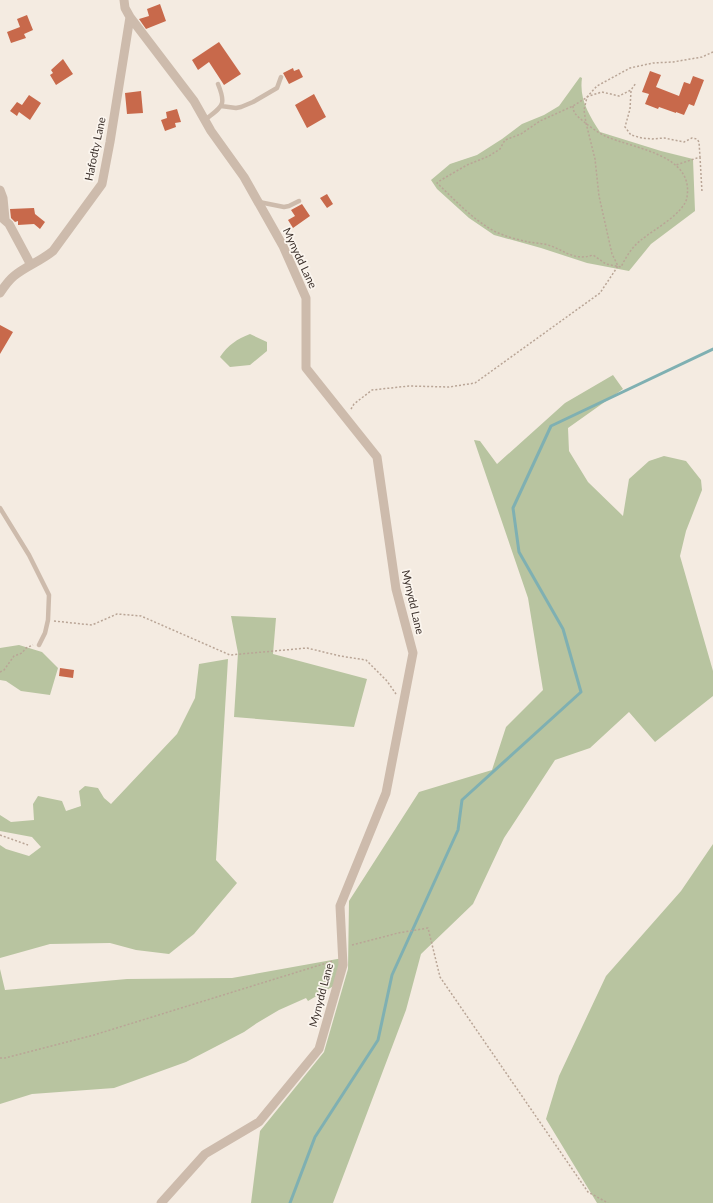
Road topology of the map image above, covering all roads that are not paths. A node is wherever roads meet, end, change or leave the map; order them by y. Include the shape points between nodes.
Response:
1 (124, 0) edge
2 (130, 17) junction
3 (280, 76) dead end
4 (218, 84) dead end
5 (221, 106) junction
6 (205, 120) junction
7 (0, 190) edge
8 (258, 201) junction
9 (299, 201) dead end
10 (2, 218) edge
11 (31, 265) junction
12 (0, 293) edge
13 (0, 508) edge
14 (39, 645) road end
15 (161, 1203) edge

1 - 2 street, Mynydd Lane
2 - 6 street, Mynydd Lane
2 - 11 street, Hafodty Lane via 102,184 52,251
3 - 5 lane via 277,88 253,102 236,108
4 - 5 lane via 224,97
5 - 6 lane
6 - 8 street, Mynydd Lane
7 - 10 street via 3,198
8 - 9 lane via 284,207
8 - 15 street, Mynydd Lane via 283,246 306,298 306,368 377,457 396,589 413,653 386,793 340,906 343,965 319,1049 259,1122 205,1154
10 - 11 street via 9,224
11 - 12 street, Hafodty Lane via 14,276
13 - 14 lane via 49,595 48,620

